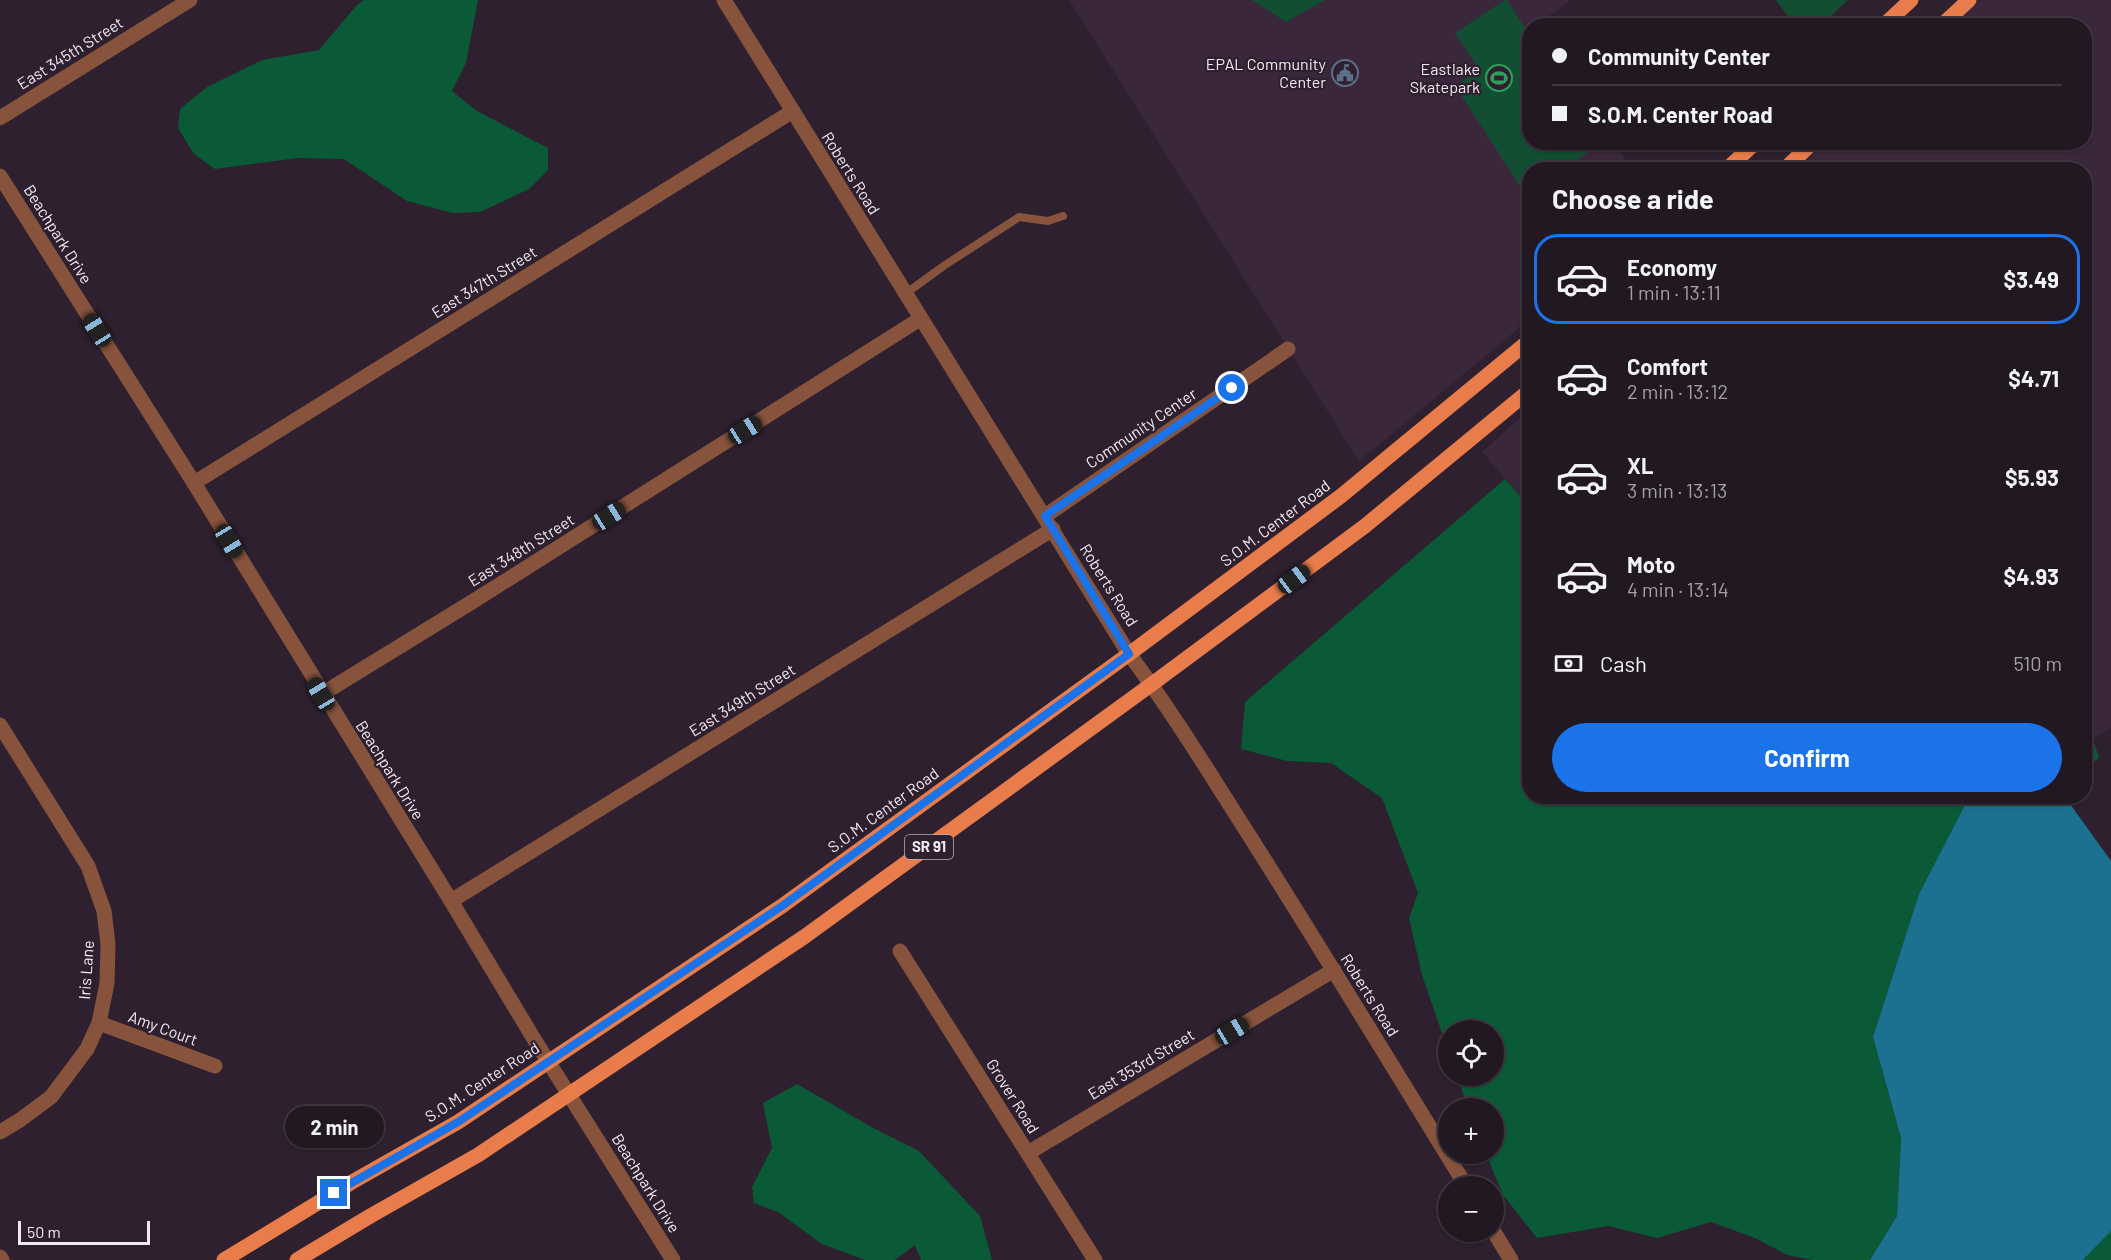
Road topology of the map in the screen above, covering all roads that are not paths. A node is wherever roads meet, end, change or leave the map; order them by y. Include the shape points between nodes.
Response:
1 (190, 0) edge
2 (724, 0) edge
3 (1911, 0) edge
4 (1969, 0) edge
5 (1892, 18) edge
6 (1953, 18) edge
7 (793, 111) junction
8 (0, 118) edge
9 (1747, 150) edge
10 (1805, 150) edge
11 (1735, 162) edge
12 (1792, 162) edge
13 (0, 176) edge
14 (1063, 216) dead end
15 (905, 294) junction
16 (920, 319) junction
17 (1522, 347) edge
18 (1288, 349) dead end
19 (1522, 397) edge
20 (194, 483) junction
21 (1049, 523) junction
22 (1129, 654) junction
23 (1152, 684) junction
24 (321, 694) junction
25 (0, 725) edge
26 (451, 901) junction
27 (900, 951) dead end
28 (1334, 970) junction
29 (99, 1023) junction
30 (547, 1061) junction
31 (215, 1066) dead end
32 (569, 1093) junction
33 (0, 1132) edge
34 (1028, 1153) junction
35 (1460, 1176) edge
36 (1500, 1242) edge
37 (224, 1260) edge
38 (297, 1260) edge
39 (673, 1260) edge
40 (1095, 1260) edge
41 (1511, 1260) edge

1 - 8 street, East 345th Street
2 - 7 street, Roberts Road
3 - 5 main road
4 - 6 main road
7 - 15 street, Roberts Road
7 - 20 street, East 347th Street
9 - 11 main road
10 - 12 main road
13 - 20 street, Beachpark Drive
14 - 15 lane via 1048,221 1019,217
15 - 16 street, Roberts Road
16 - 21 street, Roberts Road
16 - 24 street, East 348th Street
17 - 22 main road, S.O.M. Center Road / SR 91 via 1341,496
18 - 21 street, Community Center
19 - 23 main road, SR 91 via 1365,526
20 - 24 street, Beachpark Drive
21 - 22 street, Roberts Road
21 - 26 street, East 349th Street
22 - 23 street, Roberts Road
22 - 30 main road, S.O.M. Center Road / SR 91 via 782,906
23 - 28 street, Roberts Road
23 - 32 main road, SR 91 via 804,937
24 - 26 street, Beachpark Drive
25 - 29 street, Iris Lane via 88,866 104,911 108,944
26 - 30 street, Beachpark Drive
27 - 34 street, Grover Road
28 - 34 street, East 353rd Street
28 - 35 street, Roberts Road
29 - 31 street, Amy Court
29 - 33 street, Iris Lane via 87,1049 51,1097
30 - 32 street, Beachpark Drive
30 - 37 main road, S.O.M. Center Road / SR 91 via 458,1122
32 - 38 main road, SR 91 via 478,1155
32 - 39 street, Beachpark Drive
34 - 40 street, Grover Road
36 - 41 street

